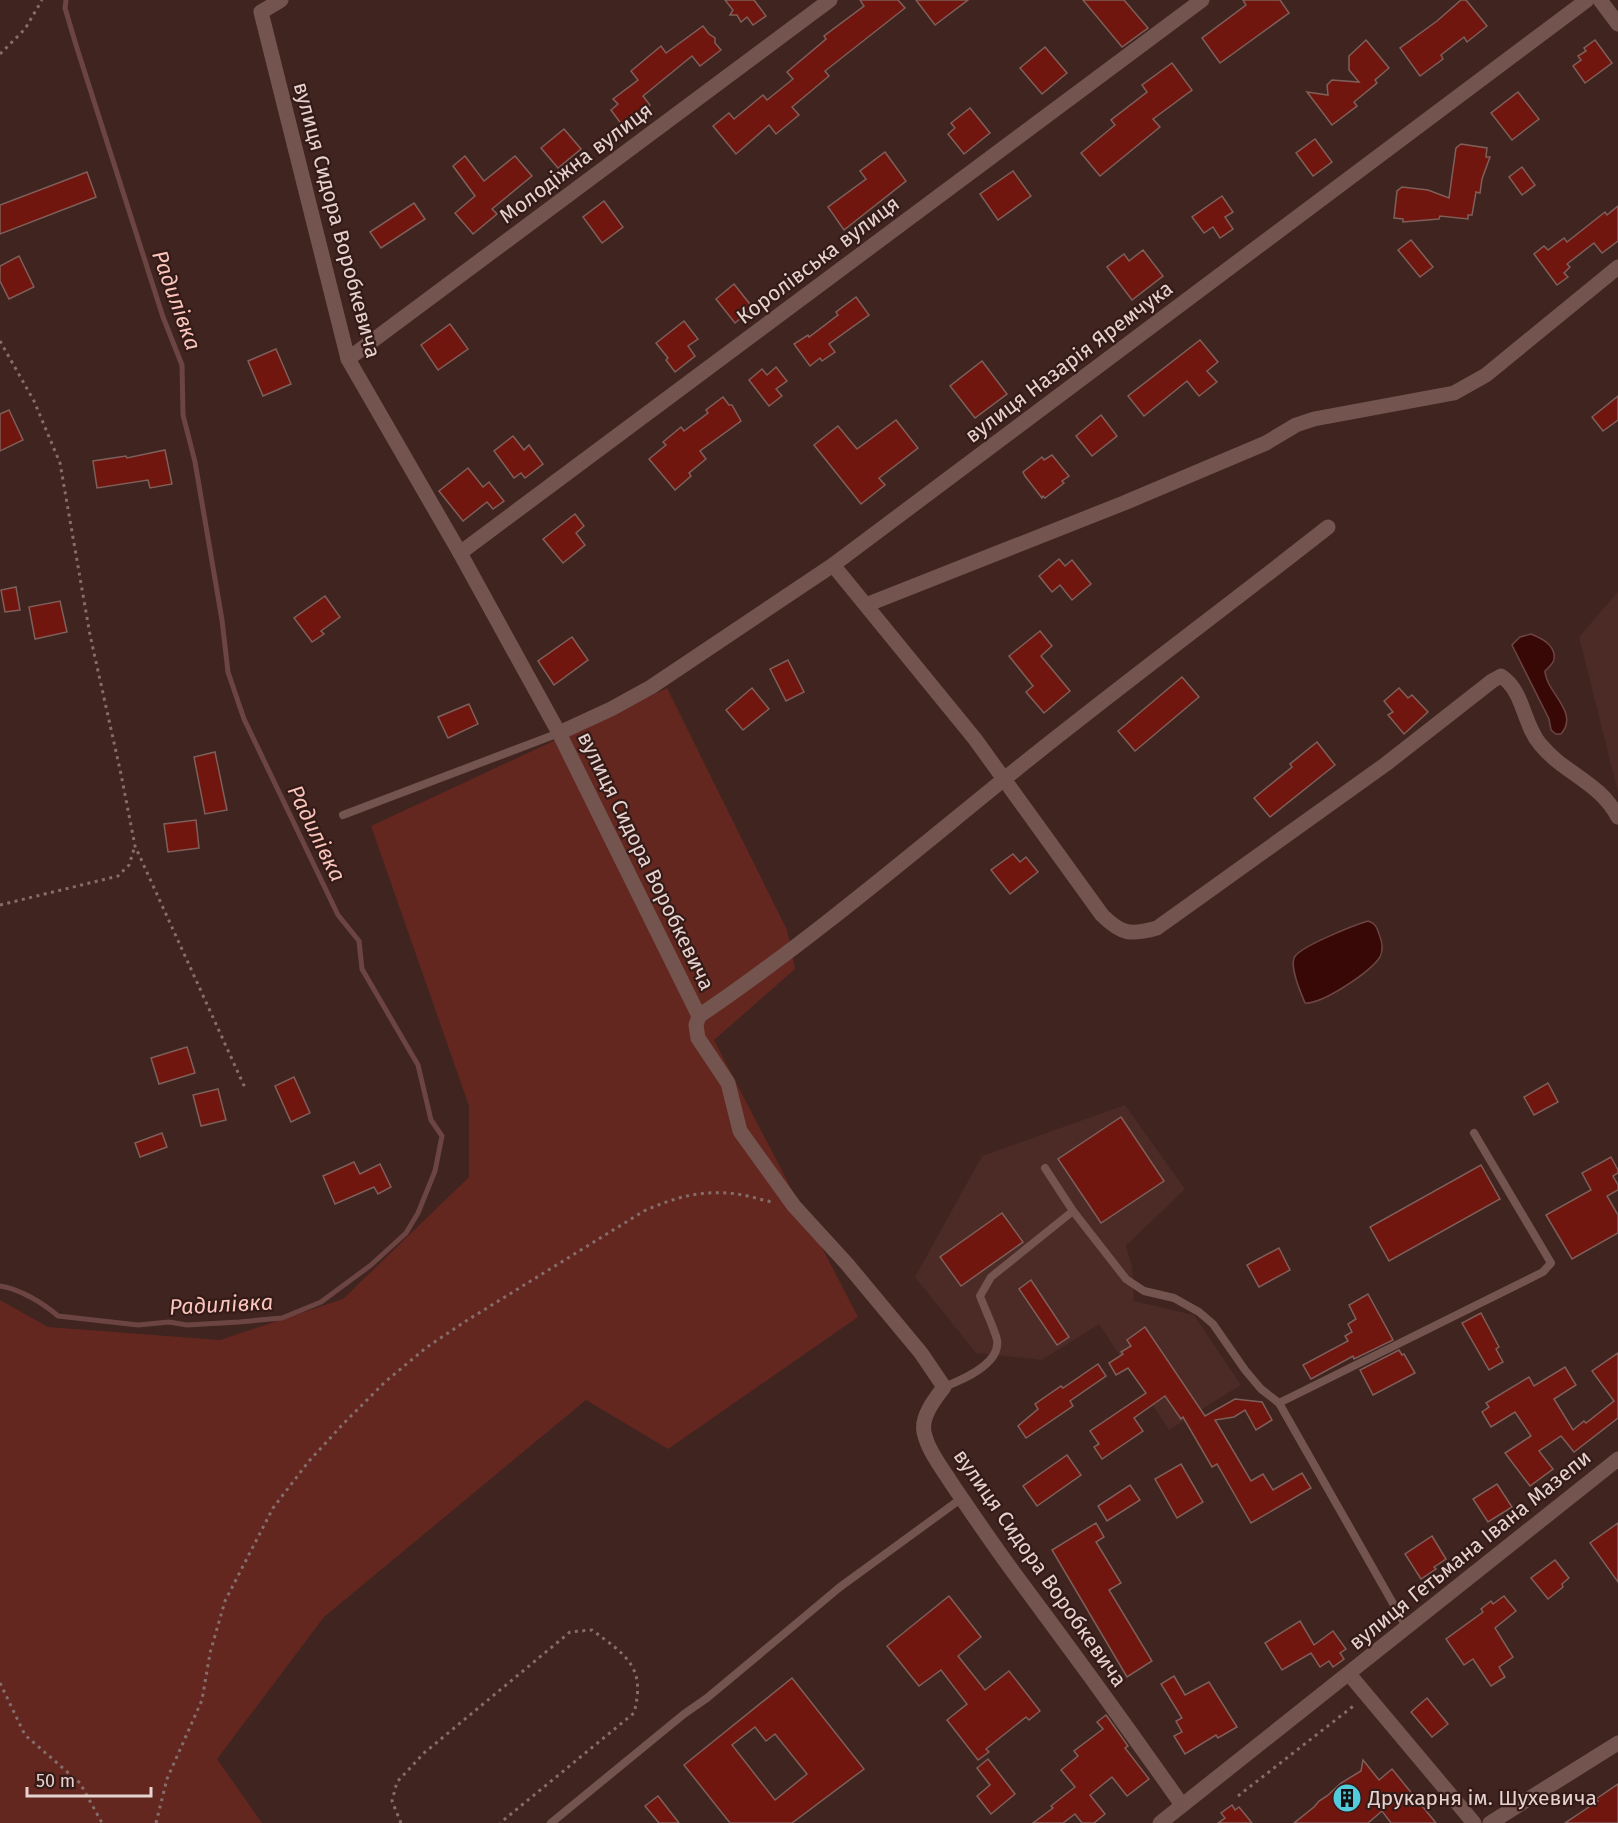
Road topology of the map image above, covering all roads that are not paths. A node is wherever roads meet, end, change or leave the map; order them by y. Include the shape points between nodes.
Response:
1 (281, 0) edge
2 (830, 0) edge
3 (1202, 0) edge
4 (1587, 0) edge
5 (1600, 0) edge
6 (1618, 24) edge
7 (1618, 267) edge
8 (348, 359) junction
9 (1328, 527) dead end
10 (460, 553) junction
11 (833, 565) junction
12 (866, 605) junction
13 (559, 733) junction
14 (1004, 779) junction
15 (343, 815) dead end
16 (1618, 817) edge
17 (699, 1016) junction
18 (1474, 1133) dead end
19 (1045, 1168) dead end
20 (1073, 1211) junction
21 (944, 1388) junction
22 (1279, 1402) junction
23 (1618, 1459) edge
24 (962, 1498) junction
25 (1407, 1628) junction
26 (1349, 1674) junction
27 (1618, 1743) edge
28 (1182, 1805) junction
29 (551, 1823) edge
30 (1160, 1823) edge
31 (1474, 1823) edge
32 (1490, 1823) edge

1 - 8 street, вулиця Сидора Воробкевича via 261,12
2 - 8 street, Молодіжна вулиця
3 - 10 street, Королівська вулиця
4 - 11 street, вулиця Назарія Яремчука
5 - 6 street
7 - 12 street via 1486,375 1454,393 1296,425 1266,443 1124,503
8 - 10 street, вулиця Сидора Воробкевича
9 - 14 street
10 - 13 street, вулиця Сидора Воробкевича
11 - 12 street
11 - 13 street, вулиця Назарія Яремчука via 651,687
12 - 14 street
13 - 15 lane
13 - 17 street, вулиця Сидора Воробкевича
14 - 16 street via 1102,915 1116,928 1135,934 1157,928 1502,676 1511,683 1538,742 1552,758 1603,795
14 - 17 street via 878,884
17 - 21 street, вулиця Сидора Воробкевича via 698,1038 728,1083 740,1131 794,1206 848,1264 921,1353
18 - 22 lane via 1551,1263 1543,1272
19 - 20 lane
20 - 21 lane via 991,1276 980,1296 997,1341 992,1358 970,1377
20 - 22 lane via 1126,1279 1144,1291 1174,1298 1199,1312 1213,1324 1256,1383
21 - 24 street, вулиця Сидора Воробкевича via 932,1403 924,1429 929,1445
22 - 25 lane
23 - 25 street, вулиця Гетьмана Івана Мазепи
24 - 28 street, вулиця Сидора Воробкевича
24 - 29 lane via 840,1587
25 - 26 street, вулиця Гетьмана Івана Мазепи
26 - 28 street, вулиця Гетьмана Івана Мазепи
26 - 31 street, вулиця Гетьмана Івана Мазепи
27 - 32 street
28 - 30 street, вулиця Гетьмана Івана Мазепи

